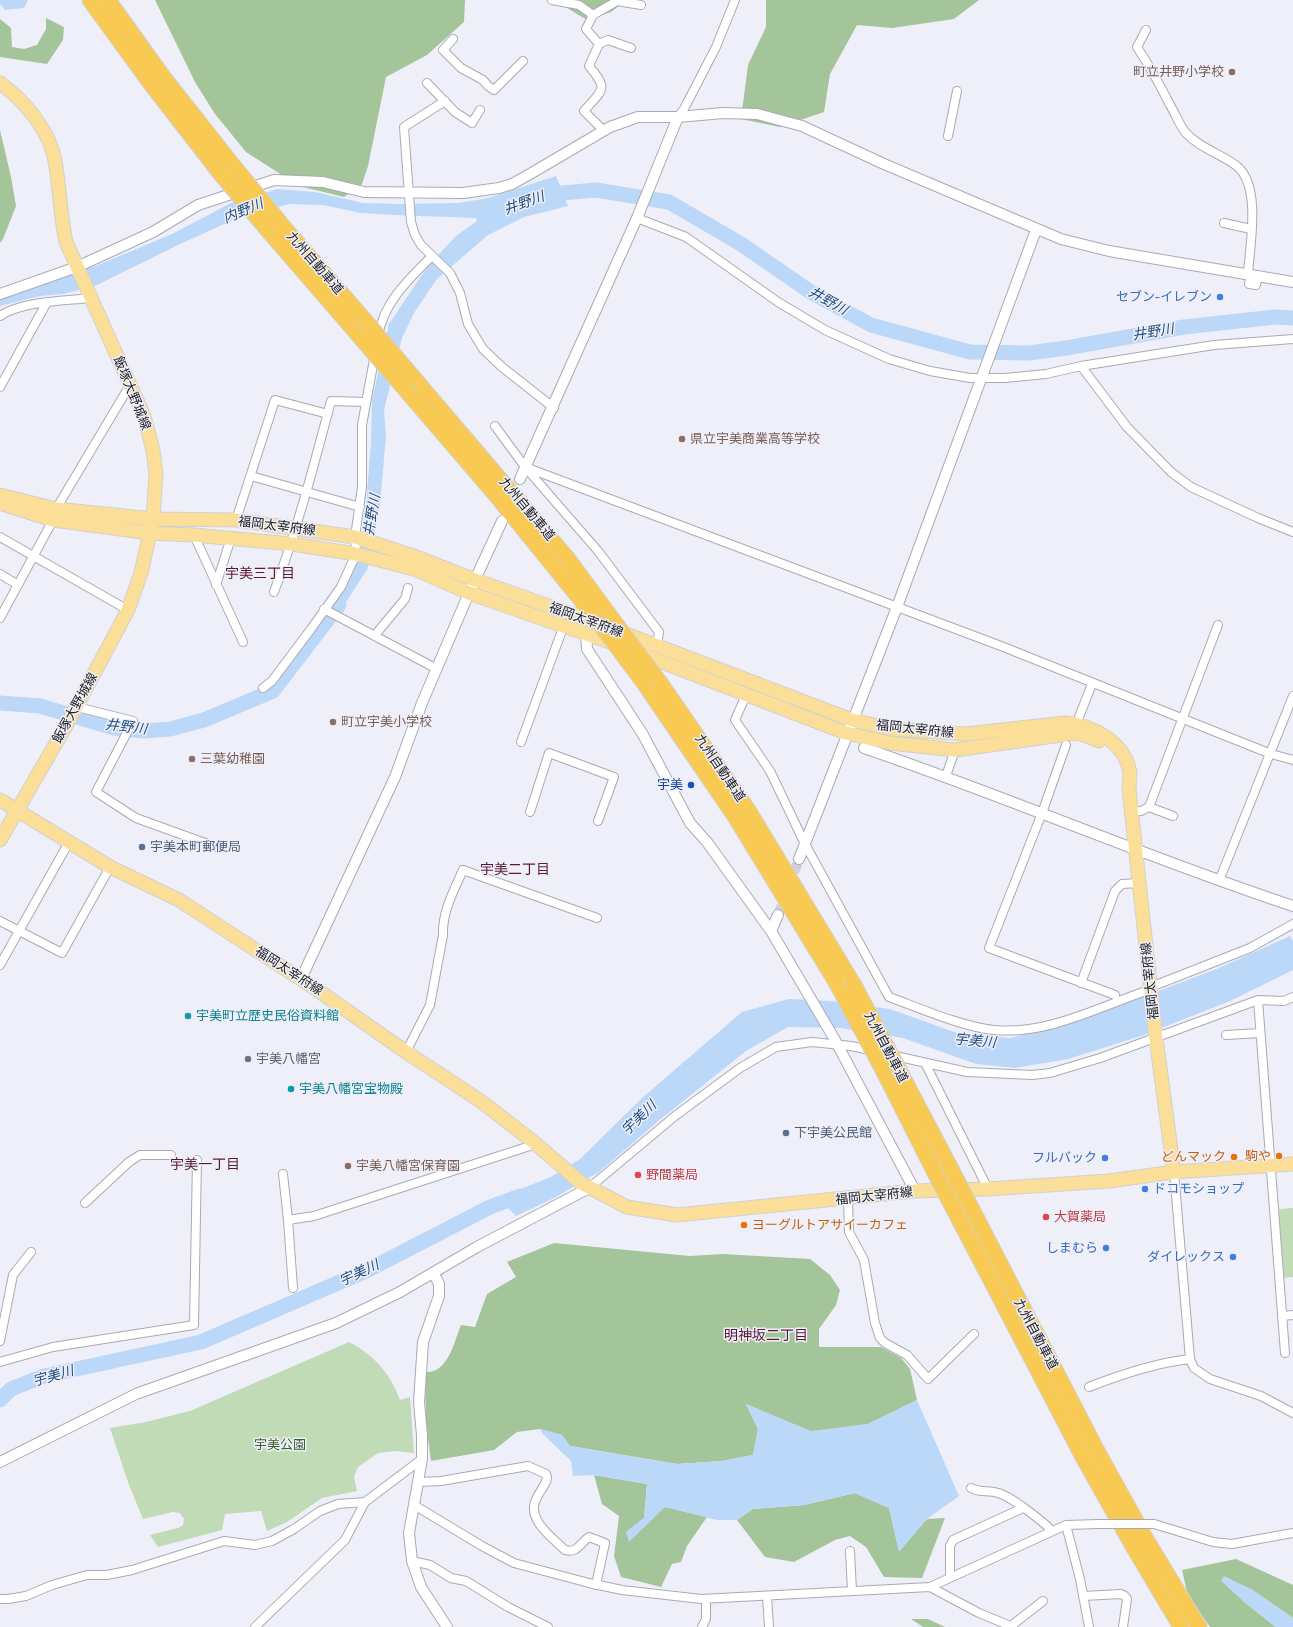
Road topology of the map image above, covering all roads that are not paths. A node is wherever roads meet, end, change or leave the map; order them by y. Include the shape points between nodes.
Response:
1 (90, 0) edge
2 (108, 0) edge
3 (552, 0) edge
4 (735, 0) edge
5 (641, 5) dead end
6 (593, 16) junction
7 (1146, 30) dead end
8 (453, 39) dead end
9 (599, 44) junction
10 (631, 48) dead end
11 (523, 60) dead end
12 (0, 83) edge
13 (427, 83) dead end
14 (957, 91) dead end
15 (445, 101) junction
16 (480, 110) dead end
17 (678, 117) junction
18 (603, 130) junction
19 (948, 136) dead end
20 (410, 196) junction
21 (638, 217) junction
22 (1224, 223) dead end
23 (1251, 229) junction
24 (1036, 230) junction
25 (432, 256) junction
26 (79, 271) junction
27 (1252, 274) junction
28 (1293, 282) edge
29 (0, 294) edge
30 (90, 297) junction
31 (47, 302) junction
32 (0, 316) edge
33 (1293, 339) edge
34 (1081, 366) junction
35 (983, 376) junction
36 (130, 385) junction
37 (0, 387) edge
38 (366, 402) junction
39 (554, 408) junction
40 (328, 414) junction
41 (495, 426) dead end
42 (526, 467) junction
43 (251, 476) junction
44 (520, 479) dead end
45 (307, 491) junction
46 (0, 495) edge
47 (0, 503) edge
48 (360, 507) junction
49 (55, 514) junction
50 (153, 519) junction
51 (236, 520) junction
52 (502, 521) dead end
53 (294, 528) junction
54 (1293, 532) edge
55 (150, 533) junction
56 (194, 535) junction
57 (0, 537) edge
58 (355, 537) junction
59 (231, 538) junction
60 (292, 544) junction
61 (356, 554) junction
62 (34, 556) junction
63 (0, 574) edge
64 (475, 580) junction
65 (18, 585) junction
66 (216, 585) junction
67 (408, 588) dead end
68 (274, 592) dead end
69 (469, 593) junction
70 (897, 606) junction
71 (128, 610) junction
72 (325, 610) junction
73 (0, 618) edge
74 (1218, 624) dead end
75 (564, 625) junction
76 (586, 633) junction
77 (375, 635) junction
78 (243, 642) dead end
79 (657, 646) junction
80 (437, 669) junction
81 (1092, 684) junction
82 (263, 688) dead end
83 (746, 695) junction
84 (1293, 696) edge
85 (75, 709) junction
86 (1079, 717) dead end
87 (1182, 718) junction
88 (852, 720) junction
89 (846, 733) junction
90 (522, 742) dead end
91 (1066, 745) dead end
92 (864, 748) dead end
93 (955, 750) junction
94 (1271, 754) junction
95 (1293, 760) edge
96 (946, 776) junction
97 (1129, 789) junction
98 (0, 800) edge
99 (1148, 807) junction
100 (17, 811) junction
101 (530, 812) dead end
102 (1131, 812) junction
103 (1042, 813) junction
104 (1173, 816) dead end
105 (598, 821) dead end
106 (0, 840) edge
107 (69, 842) junction
108 (805, 844) junction
109 (219, 848) dead end
110 (1135, 848) junction
111 (798, 858) tunnel mouth
112 (110, 867) junction
113 (1219, 881) junction
114 (1139, 883) junction
115 (1293, 906) edge
116 (778, 915) tunnel mouth
117 (598, 918) dead end
118 (0, 921) edge
119 (1293, 924) edge
120 (18, 931) junction
121 (771, 931) junction
122 (0, 965) edge
123 (301, 979) junction
124 (1081, 983) junction
125 (1150, 988) junction
126 (1115, 996) dead end
127 (1293, 997) edge
128 (1258, 1000) junction
129 (1260, 1033) junction
130 (1226, 1034) dead end
131 (1156, 1038) junction
132 (836, 1043) junction
133 (406, 1052) junction
134 (924, 1062) junction
135 (536, 1144) junction
136 (171, 1155) dead end
137 (197, 1160) dead end
138 (1293, 1164) edge
139 (1270, 1166) junction
140 (1174, 1172) junction
141 (283, 1174) dead end
142 (585, 1185) junction
143 (988, 1189) junction
144 (915, 1191) junction
145 (848, 1199) junction
146 (85, 1203) dead end
147 (288, 1220) junction
148 (31, 1252) dead end
149 (434, 1274) junction
150 (293, 1288) dead end
151 (1282, 1316) junction
152 (1293, 1316) edge
153 (2, 1318) edge
154 (974, 1334) dead end
155 (0, 1341) edge
156 (1285, 1352) dead end
157 (1190, 1359) junction
158 (0, 1362) edge
159 (1089, 1387) dead end
160 (1293, 1413) edge
161 (422, 1459) junction
162 (0, 1462) edge
163 (419, 1482) junction
164 (971, 1488) dead end
165 (365, 1502) junction
166 (414, 1505) junction
167 (1023, 1508) junction
168 (1066, 1525) junction
169 (1052, 1531) junction
170 (1293, 1533) edge
171 (850, 1551) dead end
172 (412, 1561) junction
173 (950, 1578) junction
174 (596, 1585) junction
175 (930, 1587) junction
176 (852, 1591) junction
177 (767, 1596) junction
178 (1083, 1596) junction
179 (0, 1599) edge
180 (706, 1599) junction
181 (1043, 1601) dead end
182 (255, 1627) edge
183 (447, 1627) edge
184 (548, 1627) edge
185 (702, 1627) edge
186 (769, 1627) edge
187 (1012, 1627) edge
188 (1089, 1627) edge
189 (1123, 1627) edge
190 (1181, 1627) edge
191 (1199, 1627) edge

1 - 190 highway, 九州自動車道, bridge via 220,173 495,494 594,616 644,683 736,818 836,982 998,1297 1134,1548
2 - 191 highway, 九州自動車道, bridge via 164,78 281,224 568,559 661,684 748,810 855,987 1096,1449
3 - 6 street via 580,5
4 - 17 street via 716,47
5 - 6 street via 617,1
6 - 9 street via 586,29
7 - 23 street via 1137,47 1184,131 1238,168 1245,177 1250,193
8 - 11 street via 443,50 461,68 483,80 494,90
9 - 10 street via 608,40
9 - 18 street via 588,66 601,80 602,86 584,111
12 - 26 main road, 飯塚大野城線 via 23,103 52,148 61,222 66,242
13 - 15 street
14 - 19 street
15 - 16 street via 455,112 472,123
15 - 20 street via 404,127
17 - 18 street via 638,117
17 - 21 street
17 - 24 street via 723,113 757,114 802,126
18 - 20 street via 512,184 463,193
20 - 25 street via 411,222 415,235
20 - 26 street via 364,192 323,182 274,180 198,205
21 - 35 street via 686,237 778,302 861,348 930,371
21 - 39 street
22 - 23 street
23 - 27 street
24 - 27 street via 1109,251
24 - 35 street
25 - 38 street via 396,294 381,319
25 - 39 street via 450,273 460,293 468,324 483,349
26 - 29 street
26 - 30 main road, 飯塚大野城線
27 - 28 street
30 - 31 street
30 - 36 main road, 飯塚大野城線
31 - 32 street via 16,309
31 - 37 street
33 - 34 street via 1214,345
34 - 35 street via 1046,374
34 - 54 street via 1127,427 1171,472 1191,487
35 - 70 street
36 - 49 street
36 - 50 main road, 飯塚大野城線 via 144,416 153,450 156,474
38 - 40 street via 331,401
38 - 48 street via 362,425
39 - 42 street
40 - 43 street via 275,400
40 - 45 street
41 - 42 street
42 - 44 street
42 - 70 street
42 - 79 street via 598,551 659,632
43 - 45 street
43 - 51 street
45 - 48 street
45 - 53 street
46 - 49 main road, 福岡太宰府線
47 - 49 main road, 福岡太宰府線
48 - 58 street
49 - 50 main road, 福岡太宰府線
49 - 55 main road, 福岡太宰府線
49 - 62 street
50 - 51 main road, 福岡太宰府線
50 - 55 main road, 飯塚大野城線
51 - 53 main road, 福岡太宰府線
52 - 64 street
53 - 58 main road, 福岡太宰府線
53 - 60 street
55 - 56 main road, 福岡太宰府線
55 - 71 main road, 飯塚大野城線 via 141,573
56 - 59 main road, 福岡太宰府線
56 - 66 street
57 - 62 street
58 - 61 street
58 - 64 main road, 福岡太宰府線 via 420,558
59 - 60 main road, 福岡太宰府線
59 - 66 street
60 - 61 main road, 福岡太宰府線
60 - 68 street
61 - 69 main road, 福岡太宰府線 via 414,569
61 - 72 street via 341,587
62 - 65 street
62 - 71 street
63 - 65 street
64 - 69 street
64 - 79 main road, 福岡太宰府線
65 - 73 street
66 - 78 street
67 - 77 street via 405,599
69 - 75 main road, 福岡太宰府線
69 - 80 street
70 - 81 street
70 - 88 street
71 - 85 main road, 飯塚大野城線
72 - 77 street
72 - 82 street via 272,681
74 - 87 street
75 - 76 main road, 福岡太宰府線
75 - 90 street
76 - 83 main road, 福岡太宰府線
76 - 121 street via 587,649 642,733 690,823 707,842
77 - 80 street
79 - 88 main road, 福岡太宰府線
80 - 123 street via 395,777
81 - 86 street
81 - 87 street
83 - 89 main road, 福岡太宰府線
83 - 108 street via 735,720 770,771
84 - 94 street
85 - 100 main road, 飯塚大野城線
85 - 109 street via 133,721 96,792 136,818
87 - 94 street
87 - 99 street
88 - 89 street
88 - 97 main road, 福岡太宰府線 via 892,729 966,734 1065,723 1078,724 1104,735 1116,746 1130,773
89 - 93 main road, 福岡太宰府線 via 890,743
89 - 108 street
91 - 103 street
92 - 96 street
93 - 96 street
93 - 97 main road, 福岡太宰府線 via 1065,734 1084,735 1098,740 1119,762
94 - 95 street
94 - 113 street
96 - 103 street
97 - 102 main road, 福岡太宰府線
98 - 100 main road, 福岡太宰府線
99 - 102 street
99 - 104 street
100 - 106 main road, 飯塚大野城線
100 - 107 main road, 福岡太宰府線
101 - 105 street via 549,753 614,778
102 - 110 main road, 福岡太宰府線
103 - 110 street
103 - 124 street via 989,948
107 - 112 main road, 福岡太宰府線
107 - 120 street
108 - 111 street
108 - 125 street via 889,997 985,1028 1022,1030 1059,1022
110 - 113 street
110 - 114 main road, 福岡太宰府線
112 - 120 street via 62,953
112 - 123 main road, 福岡太宰府線 via 179,900
113 - 115 street
114 - 124 street via 1122,884 1115,891
114 - 125 main road, 福岡太宰府線
116 - 121 street
117 - 133 street via 463,870 443,924 430,1005
118 - 120 street
119 - 125 street via 1250,948
120 - 122 street
121 - 132 street
123 - 133 main road, 福岡太宰府線
124 - 126 street
125 - 131 main road, 福岡太宰府線
127 - 128 street via 1284,1001
128 - 129 street
128 - 131 street
129 - 130 street
129 - 139 street
131 - 134 street via 1100,1058 1032,1075 967,1072
131 - 140 main road, 福岡太宰府線
132 - 134 street
132 - 142 street via 812,1042 776,1047 740,1068
132 - 144 street
133 - 135 main road, 福岡太宰府線 via 482,1102
134 - 143 street
135 - 142 main road, 福岡太宰府線
135 - 147 street via 314,1216
136 - 146 street via 140,1155
137 - 158 street via 194,1325 53,1347
138 - 139 main road, 福岡太宰府線
139 - 140 main road, 福岡太宰府線
139 - 151 street
140 - 143 main road, 福岡太宰府線 via 1109,1181
140 - 157 street
141 - 147 street
142 - 145 main road, 福岡太宰府線 via 627,1207 677,1215
142 - 149 street
143 - 144 main road, 福岡太宰府線
144 - 145 main road, 福岡太宰府線
145 - 154 street via 850,1232 864,1260 880,1338 907,1355 928,1379
147 - 150 street
148 - 153 street via 13,1275
149 - 161 street via 439,1284 439,1296 423,1342 421,1363 419,1402
149 - 162 street via 336,1323 136,1394
151 - 152 street
151 - 156 street
153 - 155 street
157 - 159 street via 1167,1362
157 - 160 street via 1194,1368 1210,1379 1262,1396
161 - 163 street
161 - 165 street
163 - 166 street
163 - 174 street via 441,1481 528,1466 546,1474 546,1481 535,1500 534,1514 537,1521 565,1550 575,1551 589,1537 605,1543
164 - 167 street via 999,1493
165 - 179 street via 338,1504 320,1511 272,1541 255,1545 224,1541 132,1570 107,1575 87,1575 26,1596
165 - 182 street via 342,1543
166 - 172 street via 410,1533
166 - 174 street via 514,1562
167 - 169 street via 1044,1522
167 - 173 street via 953,1540 950,1546
168 - 169 street
168 - 170 street, bridge via 1154,1524 1213,1542 1232,1544
168 - 178 street
169 - 173 street
171 - 176 street
172 - 183 street via 421,1586
172 - 184 street via 430,1565 451,1578 466,1581
173 - 175 street
174 - 180 street
175 - 176 street
175 - 187 street
176 - 177 street
177 - 180 street
177 - 186 street
178 - 188 street
178 - 189 street via 1125,1596 1127,1599
180 - 185 street via 706,1619
181 - 187 street

